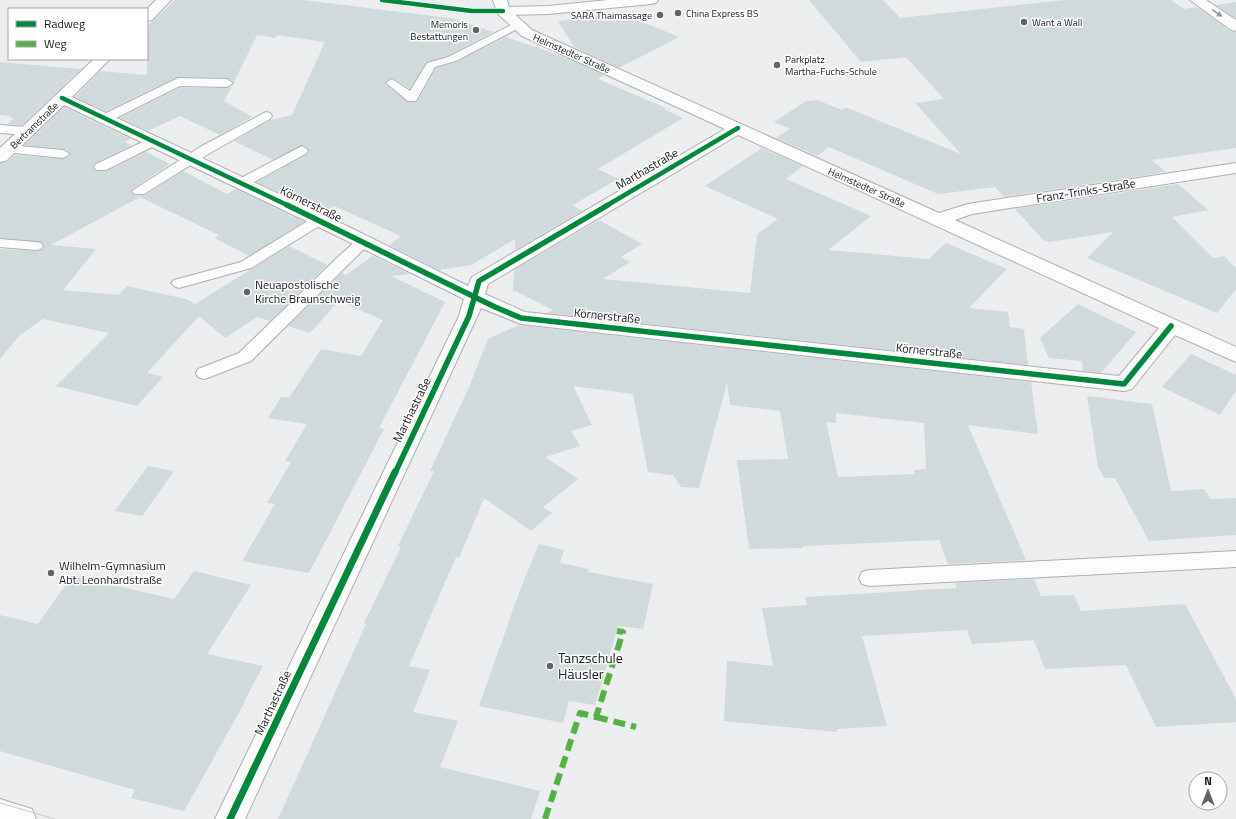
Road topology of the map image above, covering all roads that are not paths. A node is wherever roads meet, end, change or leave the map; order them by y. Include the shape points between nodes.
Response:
1 (164, 0) edge
2 (651, 0) edge
3 (1197, 0) edge
4 (502, 6) edge
5 (148, 15) edge
6 (517, 25) junction
7 (1236, 26) edge
8 (102, 60) edge
9 (227, 83) dead end
10 (392, 83) dead end
11 (62, 98) junction
12 (266, 116) dead end
13 (106, 118) junction
14 (738, 128) junction
15 (0, 129) edge
16 (27, 131) junction
17 (153, 141) junction
18 (302, 150) dead end
19 (4, 153) edge
20 (63, 154) dead end
21 (192, 159) junction
22 (101, 167) dead end
23 (1236, 168) edge
24 (242, 183) junction
25 (139, 191) dead end
26 (319, 220) junction
27 (938, 220) junction
28 (364, 241) junction
29 (0, 242) edge
30 (36, 246) dead end
31 (179, 283) dead end
32 (475, 297) junction
33 (1171, 326) junction
34 (1236, 355) edge
35 (204, 373) dead end
36 (1236, 559) edge
37 (869, 578) dead end
38 (0, 813) edge
39 (21, 819) edge
40 (230, 819) edge

1 - 5 street
2 - 4 street via 548,10
3 -> 7 street
4 - 6 street, Helmstedter Straße
6 - 10 lane via 452,60 431,65 412,98
6 - 14 street, Helmstedter Straße via 528,33
8 - 11 street, Bertramstraße
9 - 13 lane via 178,82
11 - 13 street, Körnerstraße
11 - 16 street, Bertramstraße
12 - 21 lane
13 - 17 street, Körnerstraße
14 - 27 street, Helmstedter Straße
14 - 32 street, Marthastraße via 479,281
15 - 16 lane
16 - 19 street, Bertramstraße
17 - 21 street, Körnerstraße
17 - 22 lane
18 - 24 lane
19 - 20 lane
21 - 24 street, Körnerstraße
21 - 25 lane
23 - 27 street, Franz-Trinks-Straße via 968,210
24 - 26 street, Körnerstraße
26 - 28 street, Körnerstraße
26 - 31 lane via 246,264
27 - 33 street, Helmstedter Straße
28 - 32 street, Körnerstraße
28 - 35 lane via 245,357
29 - 30 lane
32 - 33 street, Körnerstraße via 521,318 1124,384
32 - 40 street, Marthastraße via 469,316
33 - 34 street, Helmstedter Straße
36 - 37 lane
38 - 39 street

